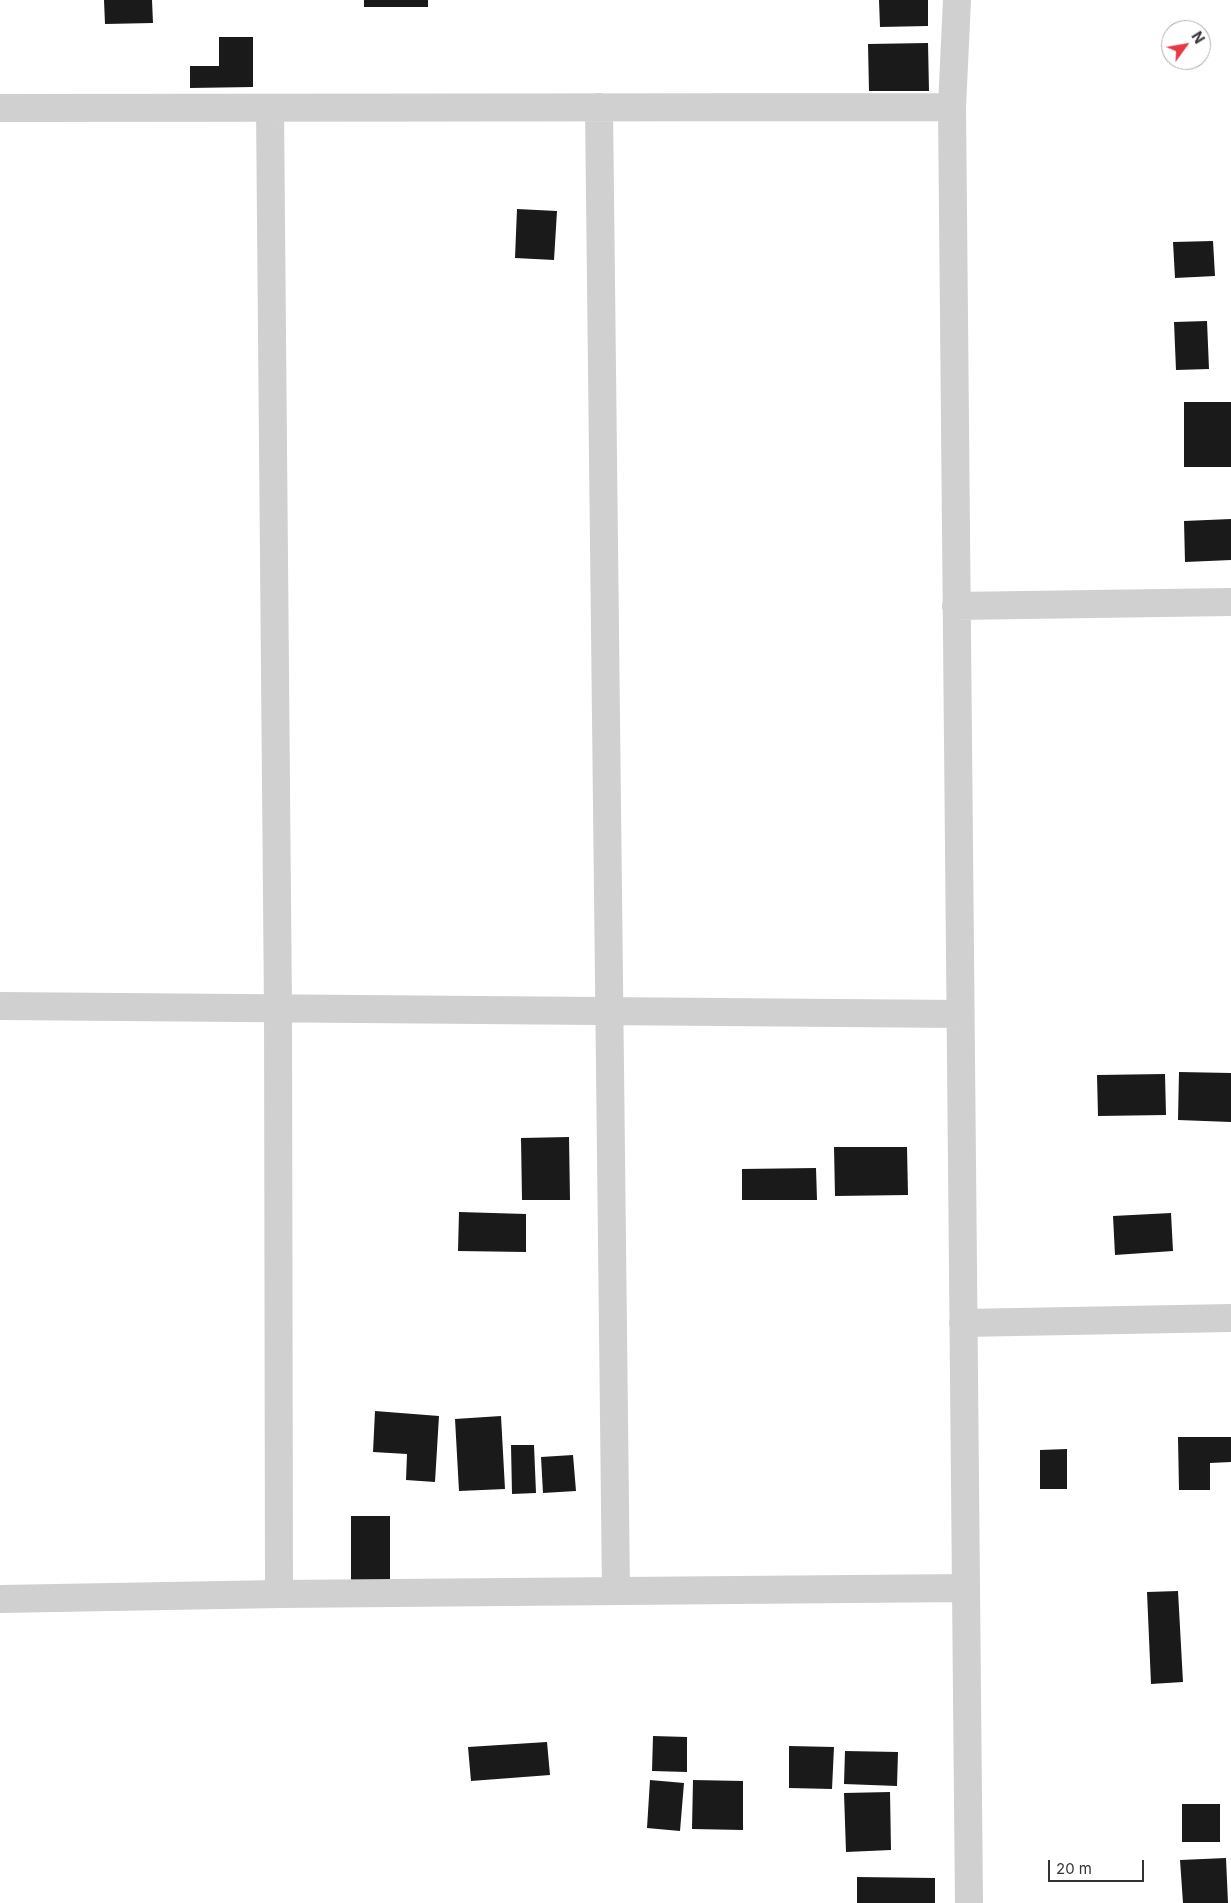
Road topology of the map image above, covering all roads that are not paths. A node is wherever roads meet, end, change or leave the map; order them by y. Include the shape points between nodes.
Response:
1 (957, 0) edge
2 (599, 107) junction
3 (952, 107) junction
4 (0, 108) edge
5 (270, 108) junction
6 (1231, 602) edge
7 (956, 606) junction
8 (0, 1006) edge
9 (278, 1009) junction
10 (610, 1011) junction
11 (960, 1014) junction
12 (1231, 1318) edge
13 (963, 1323) junction
14 (966, 1588) junction
15 (616, 1591) junction
16 (279, 1594) junction
17 (0, 1599) edge
18 (969, 1903) edge

1 - 3 street
2 - 3 street
2 - 5 street
2 - 10 street
3 - 7 street
4 - 5 street
5 - 9 street
6 - 7 street
7 - 11 street
8 - 9 street
9 - 10 street
9 - 16 street
10 - 11 street
10 - 15 street
11 - 13 street
12 - 13 street
13 - 14 street
14 - 15 street
14 - 18 street
15 - 16 street
16 - 17 street

